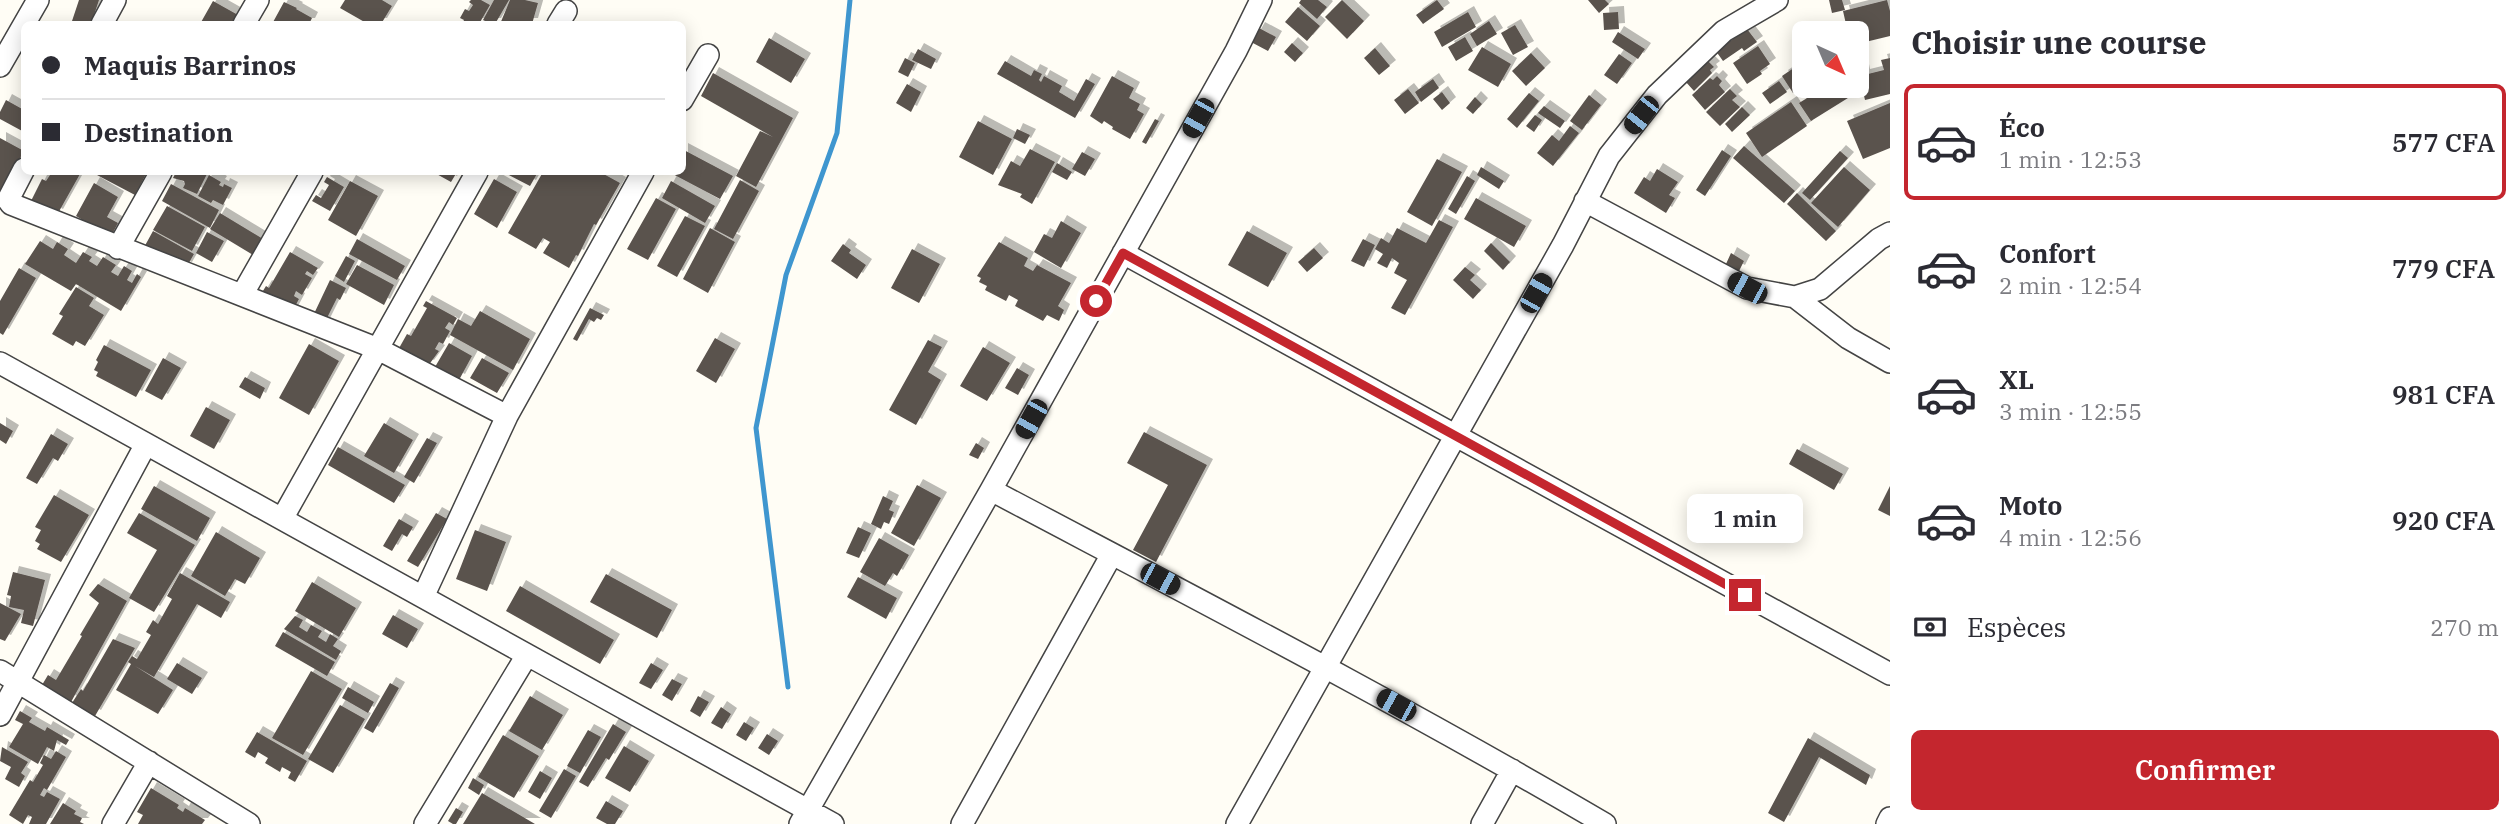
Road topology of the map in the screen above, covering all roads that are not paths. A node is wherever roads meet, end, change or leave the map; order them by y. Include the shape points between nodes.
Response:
1 (38, 0) edge
2 (115, 0) edge
3 (258, 0) edge
4 (1261, 0) edge
5 (1777, 0) edge
6 (24, 21) edge
7 (104, 21) edge
8 (246, 21) edge
9 (21, 25) edge
10 (3, 51) edge
11 (708, 55) dead end
12 (686, 93) edge
13 (21, 175) edge
14 (159, 175) edge
15 (310, 175) edge
16 (475, 175) edge
17 (641, 175) edge
18 (1585, 201) junction
19 (1890, 233) edge
20 (118, 248) junction
21 (1123, 253) junction
22 (242, 295) junction
23 (1796, 297) junction
24 (378, 349) junction
25 (1890, 362) edge
26 (0, 363) edge
27 (507, 416) junction
28 (1455, 436) junction
29 (146, 444) junction
30 (992, 490) junction
31 (282, 519) junction
32 (1112, 554) junction
33 (423, 597) junction
34 (527, 655) junction
35 (1326, 667) junction
36 (0, 671) edge
37 (1890, 674) edge
38 (19, 682) junction
39 (0, 715) edge
40 (149, 762) junction
41 (1512, 770) junction
42 (804, 817) edge
43 (1890, 818) edge
44 (113, 824) edge
45 (249, 824) edge
46 (426, 824) edge
47 (832, 824) edge
48 (962, 824) edge
49 (1237, 824) edge
50 (1482, 824) edge
51 (1605, 824) edge
52 (1887, 824) edge

1 - 6 street
2 - 7 street
3 - 8 street
4 - 21 street
5 - 18 street via 1724,31 1657,95 1609,156
9 - 10 street
11 - 12 street
13 - 20 street via 8,200 11,205
14 - 20 street
15 - 22 street
16 - 24 street
17 - 27 street
18 - 23 street via 1747,288
18 - 28 street
19 - 23 street via 1820,289
20 - 22 street
21 - 28 street
21 - 30 street
22 - 24 street
23 - 25 street via 1848,338
24 - 27 street
24 - 31 street
26 - 29 street
27 - 33 street
28 - 35 street
28 - 37 street
29 - 31 street
29 - 38 street
30 - 32 street
30 - 42 street
31 - 33 street
32 - 35 street
32 - 48 street
33 - 34 street
34 - 42 street
34 - 46 street
35 - 41 street
35 - 49 street
36 - 38 street
38 - 39 street
38 - 40 street
40 - 44 street
40 - 45 street
41 - 50 street
41 - 51 street
42 - 47 street
43 - 52 street

